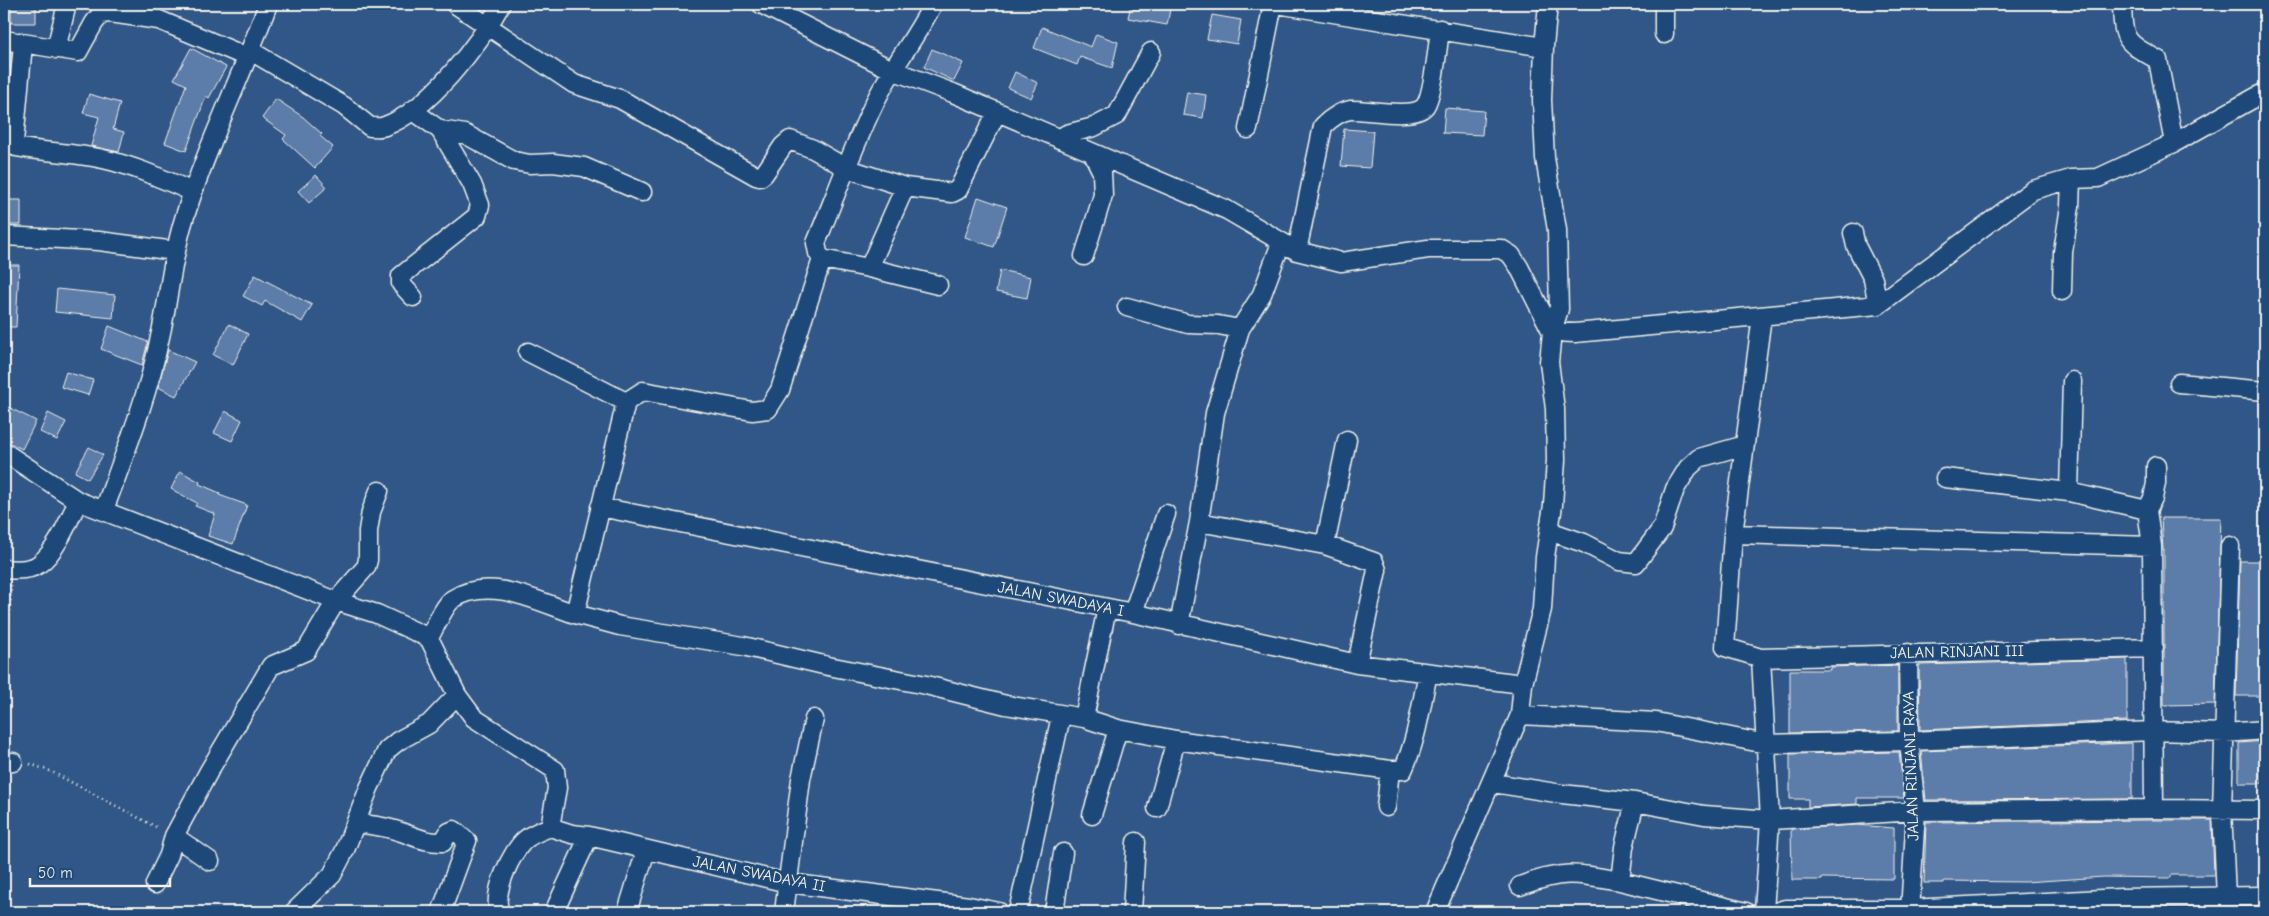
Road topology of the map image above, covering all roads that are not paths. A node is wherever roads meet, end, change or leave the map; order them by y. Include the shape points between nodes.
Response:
1 (67, 4) edge
2 (268, 4) edge
3 (455, 4) edge
4 (502, 4) edge
5 (761, 4) edge
6 (933, 4) edge
7 (1273, 4) edge
8 (1277, 4) edge
9 (1548, 4) edge
10 (1664, 4) edge
11 (2122, 4) edge
12 (488, 27) junction
13 (1440, 29) junction
14 (1664, 34) dead end
15 (4, 40) edge
16 (23, 44) junction
17 (1544, 47) junction
18 (56, 50) junction
19 (1151, 52) dead end
20 (249, 54) junction
21 (892, 70) junction
22 (2265, 92) edge
23 (412, 110) junction
24 (997, 112) junction
25 (1248, 129) dead end
26 (440, 130) junction
27 (1059, 139) junction
28 (2174, 143) junction
29 (1093, 154) junction
30 (846, 168) junction
31 (2071, 179) junction
32 (905, 187) junction
33 (193, 192) junction
34 (642, 192) dead end
35 (1853, 233) dead end
36 (4, 236) edge
37 (1289, 247) junction
38 (175, 251) junction
39 (1084, 256) dead end
40 (822, 259) junction
41 (869, 268) junction
42 (938, 286) dead end
43 (2062, 291) dead end
44 (413, 297) dead end
45 (1878, 305) junction
46 (1127, 307) dead end
47 (1762, 316) junction
48 (1240, 329) junction
49 (1552, 332) junction
50 (528, 352) dead end
51 (2072, 381) dead end
52 (2180, 383) dead end
53 (2265, 391) edge
54 (626, 402) junction
55 (1348, 440) dead end
56 (1745, 445) junction
57 (4, 452) edge
58 (2156, 466) dead end
59 (1945, 478) dead end
60 (379, 491) dead end
61 (2069, 492) junction
62 (78, 500) junction
63 (600, 507) junction
64 (104, 510) junction
65 (2147, 510) junction
66 (1166, 514) dead end
67 (1199, 522) junction
68 (1550, 531) junction
69 (1733, 534) junction
70 (1326, 545) junction
71 (2152, 546) junction
72 (2230, 546) dead end
73 (8, 570) edge
74 (336, 601) junction
75 (1107, 608) junction
76 (1133, 613) junction
77 (574, 614) junction
78 (1178, 625) junction
79 (429, 638) junction
80 (2154, 648) junction
81 (1908, 653) junction
82 (1761, 658) junction
83 (1357, 664) junction
84 (1428, 672) junction
85 (1523, 684) junction
86 (457, 695) junction
87 (1520, 715) junction
88 (1061, 716) junction
89 (1084, 718) junction
90 (814, 719) dead end
91 (1118, 729) junction
92 (2265, 730) edge
93 (2153, 731) junction
94 (2225, 734) junction
95 (1176, 740) junction
96 (1909, 741) junction
97 (1766, 744) junction
98 (1390, 770) junction
99 (1493, 783) junction
100 (1635, 802) junction
101 (1386, 807) dead end
102 (1158, 808) dead end
103 (2154, 809) junction
104 (2222, 810) junction
105 (2265, 810) edge
106 (1916, 811) junction
107 (1092, 815) dead end
108 (1770, 820) junction
109 (356, 823) junction
110 (550, 827) junction
111 (174, 836) junction
112 (589, 836) junction
113 (1136, 842) dead end
114 (646, 850) junction
115 (1063, 852) dead end
116 (210, 861) dead end
117 (1620, 881) junction
118 (155, 884) dead end
119 (788, 884) junction
120 (1520, 886) dead end
121 (2265, 896) edge
122 (2226, 897) junction
123 (2160, 905) edge
124 (968, 909) edge
125 (1909, 911) edge
126 (294, 912) edge
127 (441, 912) edge
128 (500, 912) edge
129 (554, 912) edge
130 (627, 912) edge
131 (784, 912) edge
132 (999, 912) edge
133 (1018, 912) edge
134 (1054, 912) edge
135 (1132, 912) edge
136 (1435, 912) edge
137 (1746, 912) edge
138 (1764, 912) edge
139 (1776, 912) edge

1 - 18 street
2 - 20 street
3 - 12 street
4 - 12 street
5 - 21 street
6 - 21 street
7 - 25 street
8 - 13 street
9 - 17 street
10 - 14 street
11 - 28 street via 2128,41 2158,60
12 - 23 street via 449,77
12 - 30 street via 574,84 620,99 756,176 764,174 790,140
13 - 17 street
13 - 37 street via 1425,106 1414,113 1348,110 1333,116 1323,126
15 - 16 street
16 - 18 street
16 - 33 street via 16,147 104,160 143,171
17 - 49 street via 1545,158 1557,230 1559,309
18 - 20 street via 80,51 101,14 110,13 159,20
19 - 27 street via 1117,115
20 - 23 street via 344,106 370,127 384,127
20 - 33 street
21 - 24 street
21 - 30 street
22 - 28 street
23 - 26 street
24 - 27 street
24 - 32 street via 958,190 946,192
26 - 34 street via 465,134 514,162 584,167
26 - 44 street via 472,184 480,205 477,216 401,276 401,284
27 - 29 street
28 - 31 street via 2098,178
29 - 37 street via 1227,210
29 - 39 street via 1102,172 1103,195
30 - 32 street
30 - 40 street via 816,243
31 - 43 street
31 - 45 street via 2032,190
32 - 41 street
33 - 38 street
35 - 45 street via 1856,246 1874,279
36 - 38 street via 99,241
37 - 48 street
37 - 49 street via 1341,262 1428,249 1501,249 1511,254 1520,267
38 - 64 street via 160,338 134,428
40 - 41 street
40 - 54 street via 780,390 768,409 752,411 643,391
41 - 42 street
45 - 47 street
46 - 48 street via 1188,324
47 - 49 street via 1575,334
47 - 56 street
48 - 67 street via 1215,413
49 - 68 street via 1549,362 1555,409 1556,460
50 - 54 street
51 - 61 street
52 - 53 street
54 - 63 street
55 - 70 street
56 - 68 street via 1699,458 1688,468 1675,489 1662,528 1636,563 1619,561 1584,543
56 - 69 street
57 - 62 street
58 - 65 street via 2153,498
59 - 61 street
60 - 74 street via 371,512 366,567
61 - 65 street
62 - 64 street
62 - 73 street via 65,528 39,564
63 - 75 street, JALAN SWADAYA I
63 - 77 street
64 - 74 street
65 - 71 street
66 - 76 street
67 - 70 street
67 - 78 street
68 - 85 street via 1542,609
69 - 71 street
69 - 82 street, JALAN RINJANI III via 1725,648
70 - 83 street via 1374,562 1377,570
71 - 80 street
72 - 94 street
74 - 79 street via 377,614
74 - 111 street via 306,652 271,666
75 - 76 street, JALAN SWADAYA I
75 - 89 street
76 - 78 street, JALAN SWADAYA I
77 - 79 street via 510,592 476,590 451,600
77 - 88 street via 620,626 743,646
78 - 83 street, JALAN SWADAYA I
79 - 86 street
80 - 81 street, JALAN RINJANI III
80 - 93 street
81 - 82 street, JALAN RINJANI III
81 - 96 street, JALAN RINJANI RAYA
82 - 97 street
83 - 84 street, JALAN SWADAYA I
84 - 85 street, JALAN SWADAYA I
84 - 98 street via 1408,758 1402,770
85 - 87 street
86 - 109 street via 429,724 387,750
86 - 110 street via 474,718 555,770 557,788
87 - 97 street via 1656,722
87 - 99 street
88 - 89 street
88 - 133 street
89 - 91 street
90 - 119 street via 801,779
91 - 95 street
91 - 107 street
92 - 94 street
93 - 94 street
93 - 96 street
93 - 103 street
94 - 104 street
95 - 98 street
95 - 102 street
96 - 97 street
96 - 106 street, JALAN RINJANI RAYA
97 - 108 street
98 - 101 street
99 - 100 street
99 - 136 street
100 - 108 street via 1704,815
100 - 117 street
103 - 104 street
103 - 106 street
104 - 105 street
104 - 122 street
106 - 108 street
106 - 125 street, JALAN RINJANI RAYA
108 - 138 street
109 - 126 street via 332,876
109 - 127 street via 398,830 434,842 443,842 454,830 467,841
110 - 112 street, JALAN SWADAYA II
110 - 128 street via 527,838 513,852 498,896
111 - 116 street
111 - 118 street
112 - 114 street, JALAN SWADAYA II
112 - 129 street
113 - 135 street
114 - 119 street, JALAN SWADAYA II
114 - 130 street
115 - 134 street
117 - 120 street via 1575,873 1547,876
117 - 137 street
119 - 124 street, JALAN SWADAYA II
119 - 131 street
121 - 122 street
122 - 123 street
123 - 125 street via 2121,898
124 - 132 street, JALAN SWADAYA II
125 - 139 street via 1785,909

